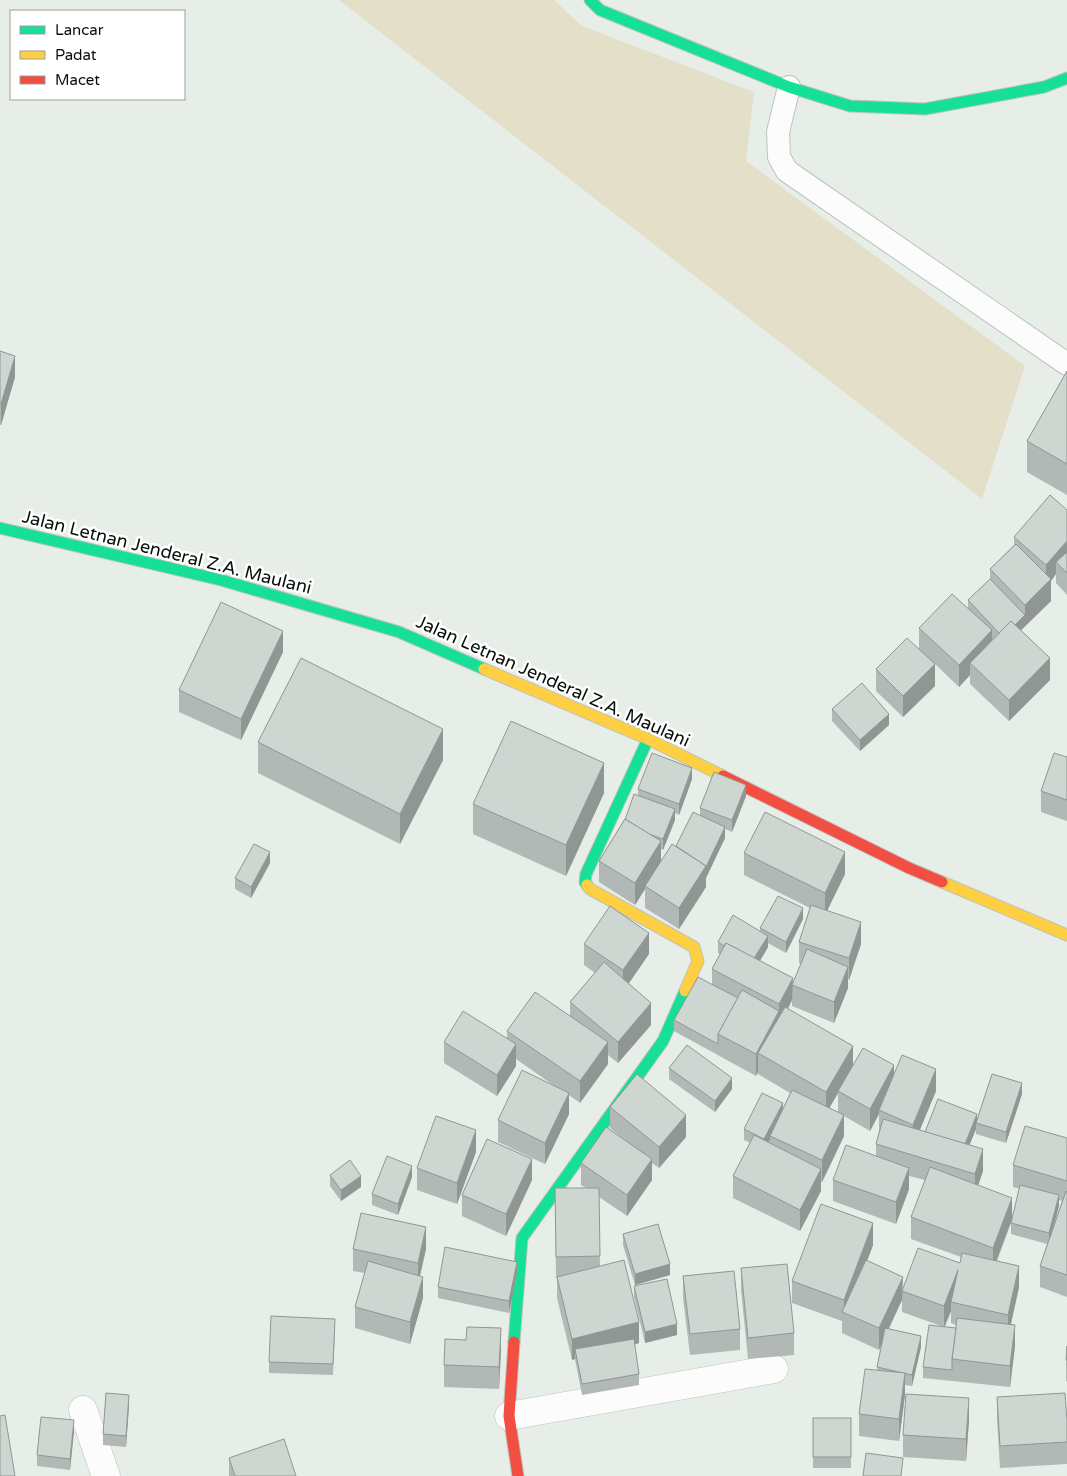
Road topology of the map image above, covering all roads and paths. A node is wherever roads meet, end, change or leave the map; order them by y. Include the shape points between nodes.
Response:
1 (590, 0) edge
2 (1067, 78) edge
3 (789, 86) junction
4 (1067, 364) edge
5 (0, 528) edge
6 (648, 739) junction
7 (1067, 935) edge
8 (774, 1369) dead end
9 (82, 1410) dead end
10 (509, 1416) junction
11 (106, 1476) edge
12 (518, 1476) edge

1 - 3 street via 600,10
2 - 3 street via 1044,87 925,109 850,106
3 - 4 lane via 778,132 779,157 787,171
5 - 6 street, Jalan Letnan Jenderal Z.A. Maulani via 221,580 399,632
6 - 7 street, Jalan Letnan Jenderal Z.A. Maulani via 909,868
6 - 10 street via 585,882 590,889 694,948 698,961 663,1041 522,1238
8 - 10 street
9 - 11 street
10 - 12 street

